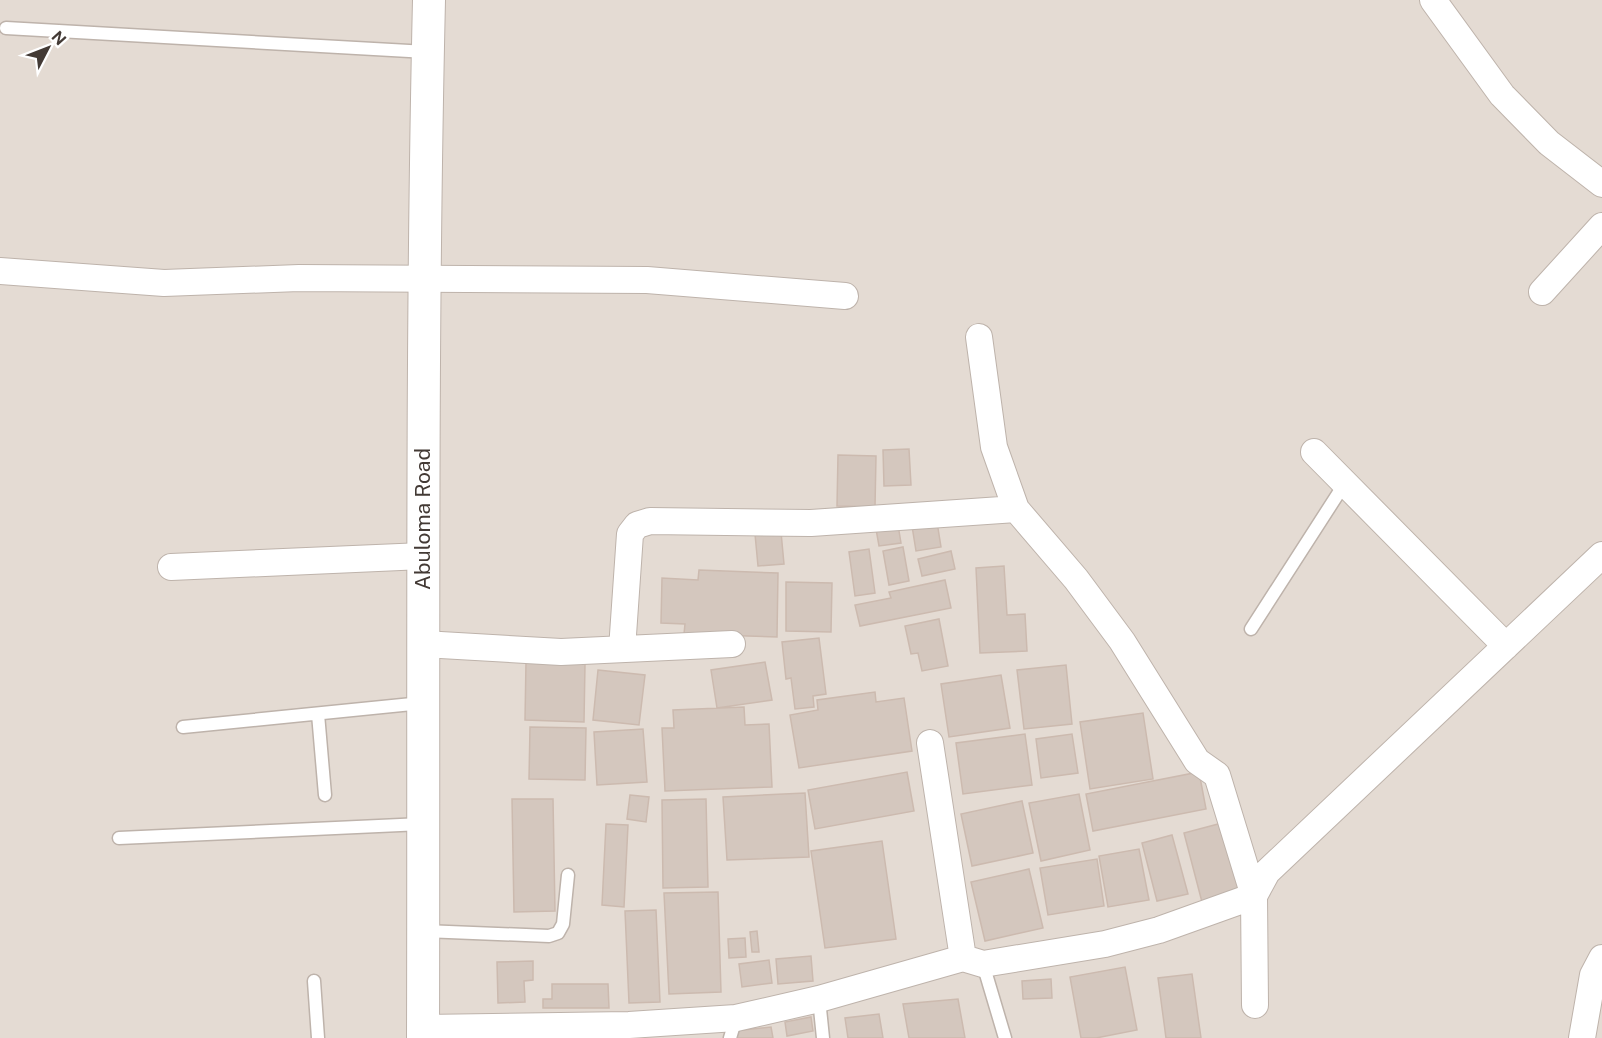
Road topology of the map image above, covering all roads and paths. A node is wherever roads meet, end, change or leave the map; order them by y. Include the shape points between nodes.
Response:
1 (429, 0) edge
2 (1433, 0) edge
3 (6, 28) dead end
4 (428, 52) junction
5 (1602, 184) edge
6 (1602, 226) edge
7 (0, 271) edge
8 (425, 278) junction
9 (1542, 292) dead end
10 (845, 296) dead end
11 (979, 337) dead end
12 (1314, 452) dead end
13 (1345, 483) junction
14 (1016, 509) junction
15 (423, 555) junction
16 (1602, 555) edge
17 (171, 567) dead end
18 (1251, 629) dead end
19 (423, 644) junction
20 (732, 644) dead end
21 (1506, 646) junction
22 (622, 649) junction
23 (423, 703) junction
24 (318, 714) junction
25 (183, 727) dead end
26 (930, 743) dead end
27 (325, 795) dead end
28 (423, 824) junction
29 (119, 838) dead end
30 (568, 875) dead end
31 (1254, 896) junction
32 (423, 931) junction
33 (1602, 958) edge
34 (973, 961) junction
35 (314, 981) dead end
36 (819, 999) junction
37 (1255, 1005) dead end
38 (733, 1028) edge
39 (423, 1033) edge
40 (318, 1038) edge
41 (823, 1038) edge
42 (1005, 1038) edge
43 (1582, 1038) edge

1 - 4 street, Abuloma Road
2 - 5 street via 1502,95 1549,142
3 - 4 lane
4 - 8 street, Abuloma Road
6 - 9 street
7 - 8 street via 164,283
8 - 10 street via 647,280
8 - 15 street, Abuloma Road
11 - 14 street via 994,447
12 - 13 street
13 - 18 lane
13 - 21 street
14 - 22 street via 811,523 650,521 637,525 630,534
14 - 31 street via 1122,641 1197,761 1217,775
15 - 17 street
15 - 19 street, Abuloma Road
16 - 21 street
19 - 22 street via 561,651
19 - 23 street, Abuloma Road
20 - 22 street
21 - 31 street via 1267,872
23 - 24 lane
23 - 28 street, Abuloma Road
24 - 25 lane
24 - 27 lane
26 - 34 street
28 - 29 lane
28 - 32 street, Abuloma Road
30 - 32 lane via 563,924 558,933 549,936
31 - 34 street via 1159,930 1105,944
31 - 37 street
32 - 39 street, Abuloma Road
33 - 43 street via 1593,975
34 - 36 street
34 - 42 lane
35 - 40 lane
36 - 38 street
36 - 41 lane
38 - 39 street via 629,1025

